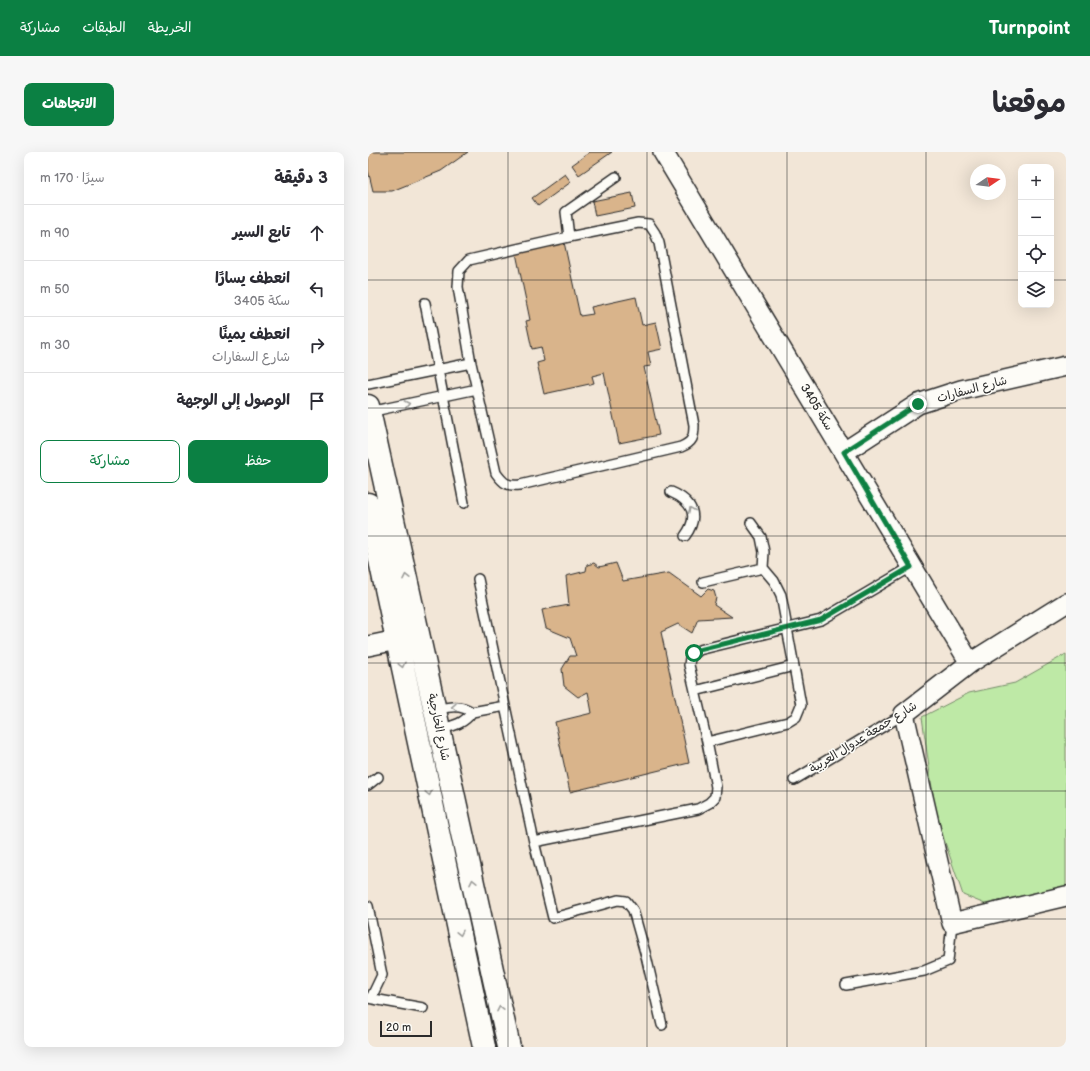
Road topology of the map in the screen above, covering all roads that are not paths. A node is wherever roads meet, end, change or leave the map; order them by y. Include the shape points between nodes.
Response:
1 (663, 152) edge
2 (616, 176) dead end
3 (569, 237) junction
4 (425, 303) dead end
5 (471, 363) junction
6 (1066, 366) edge
7 (438, 370) junction
8 (368, 384) edge
9 (477, 389) junction
10 (443, 396) junction
11 (369, 409) edge
12 (844, 452) junction
13 (671, 492) dead end
14 (464, 503) dead end
15 (751, 523) dead end
16 (370, 524) edge
17 (685, 536) dead end
18 (911, 567) junction
19 (763, 568) junction
20 (478, 579) dead end
21 (703, 582) dead end
22 (411, 602) junction
23 (1066, 603) edge
24 (788, 629) junction
25 (397, 640) junction
26 (368, 646) edge
27 (970, 663) junction
28 (794, 666) junction
29 (427, 670) junction
30 (695, 691) junction
31 (505, 706) junction
32 (472, 712) junction
33 (904, 714) junction
34 (438, 720) junction
35 (415, 726) junction
36 (708, 742) junction
37 (378, 778) dead end
38 (794, 780) dead end
39 (368, 785) edge
40 (534, 842) junction
41 (1066, 896) edge
42 (368, 906) edge
43 (952, 923) junction
44 (846, 985) dead end
45 (369, 998) edge
46 (423, 1008) dead end
47 (662, 1025) dead end
48 (484, 1047) edge
49 (509, 1047) edge

1 - 12 street, سكة 3405
2 - 3 lane via 566,212
3 - 5 lane via 468,260 459,270 458,288
3 - 9 lane via 638,223 649,224 655,233 660,243 694,424 694,436 688,444 681,447 511,486 502,482 496,473
4 - 7 lane
5 - 7 lane
5 - 9 lane
6 - 12 street, شارع السفارات via 961,390 918,404
7 - 8 lane
7 - 10 lane
9 - 10 lane
11 -> 10 lane
10 - 14 lane
22 -> 11 main road, شارع الخارجية
12 - 18 street, سكة 3405
17 -> 13 lane via 694,519 692,511 688,503
15 - 19 lane via 762,537
16 - 25 main road, شارع الخارجية
18 - 24 lane via 821,620
18 - 27 street, سكة 3405
19 - 21 lane
19 - 24 lane via 781,595
20 - 31 lane
22 - 25 main road via 405,629
22 - 29 main road, شارع الخارجية
23 - 27 street
24 - 28 lane
24 - 30 lane via 699,650 690,658 689,665
25 - 26 street
25 - 29 main road via 415,652
25 -> 35 main road, شارع الخارجية
27 - 33 street, شارع جمعة عدوال العربية
28 - 30 lane
28 - 36 lane via 801,705 796,717 777,726
29 - 34 main road, شارع الخارجية
30 - 36 lane
31 - 32 lane
31 - 40 lane
32 - 34 lane via 468,719 461,723
32 -> 34 lane via 458,706
33 - 38 lane, شارع جمعة عدوال العربية
33 - 43 street
34 - 35 main road
49 -> 34 main road, شارع الخارجية
35 -> 48 main road, شارع الخارجية
36 - 40 lane via 716,787 715,797 709,803 698,809
37 - 39 lane
40 - 47 lane via 553,918 618,900 626,901 633,910
41 - 43 street
42 - 45 lane via 382,975
43 - 44 lane via 948,961 924,971
45 - 46 lane

